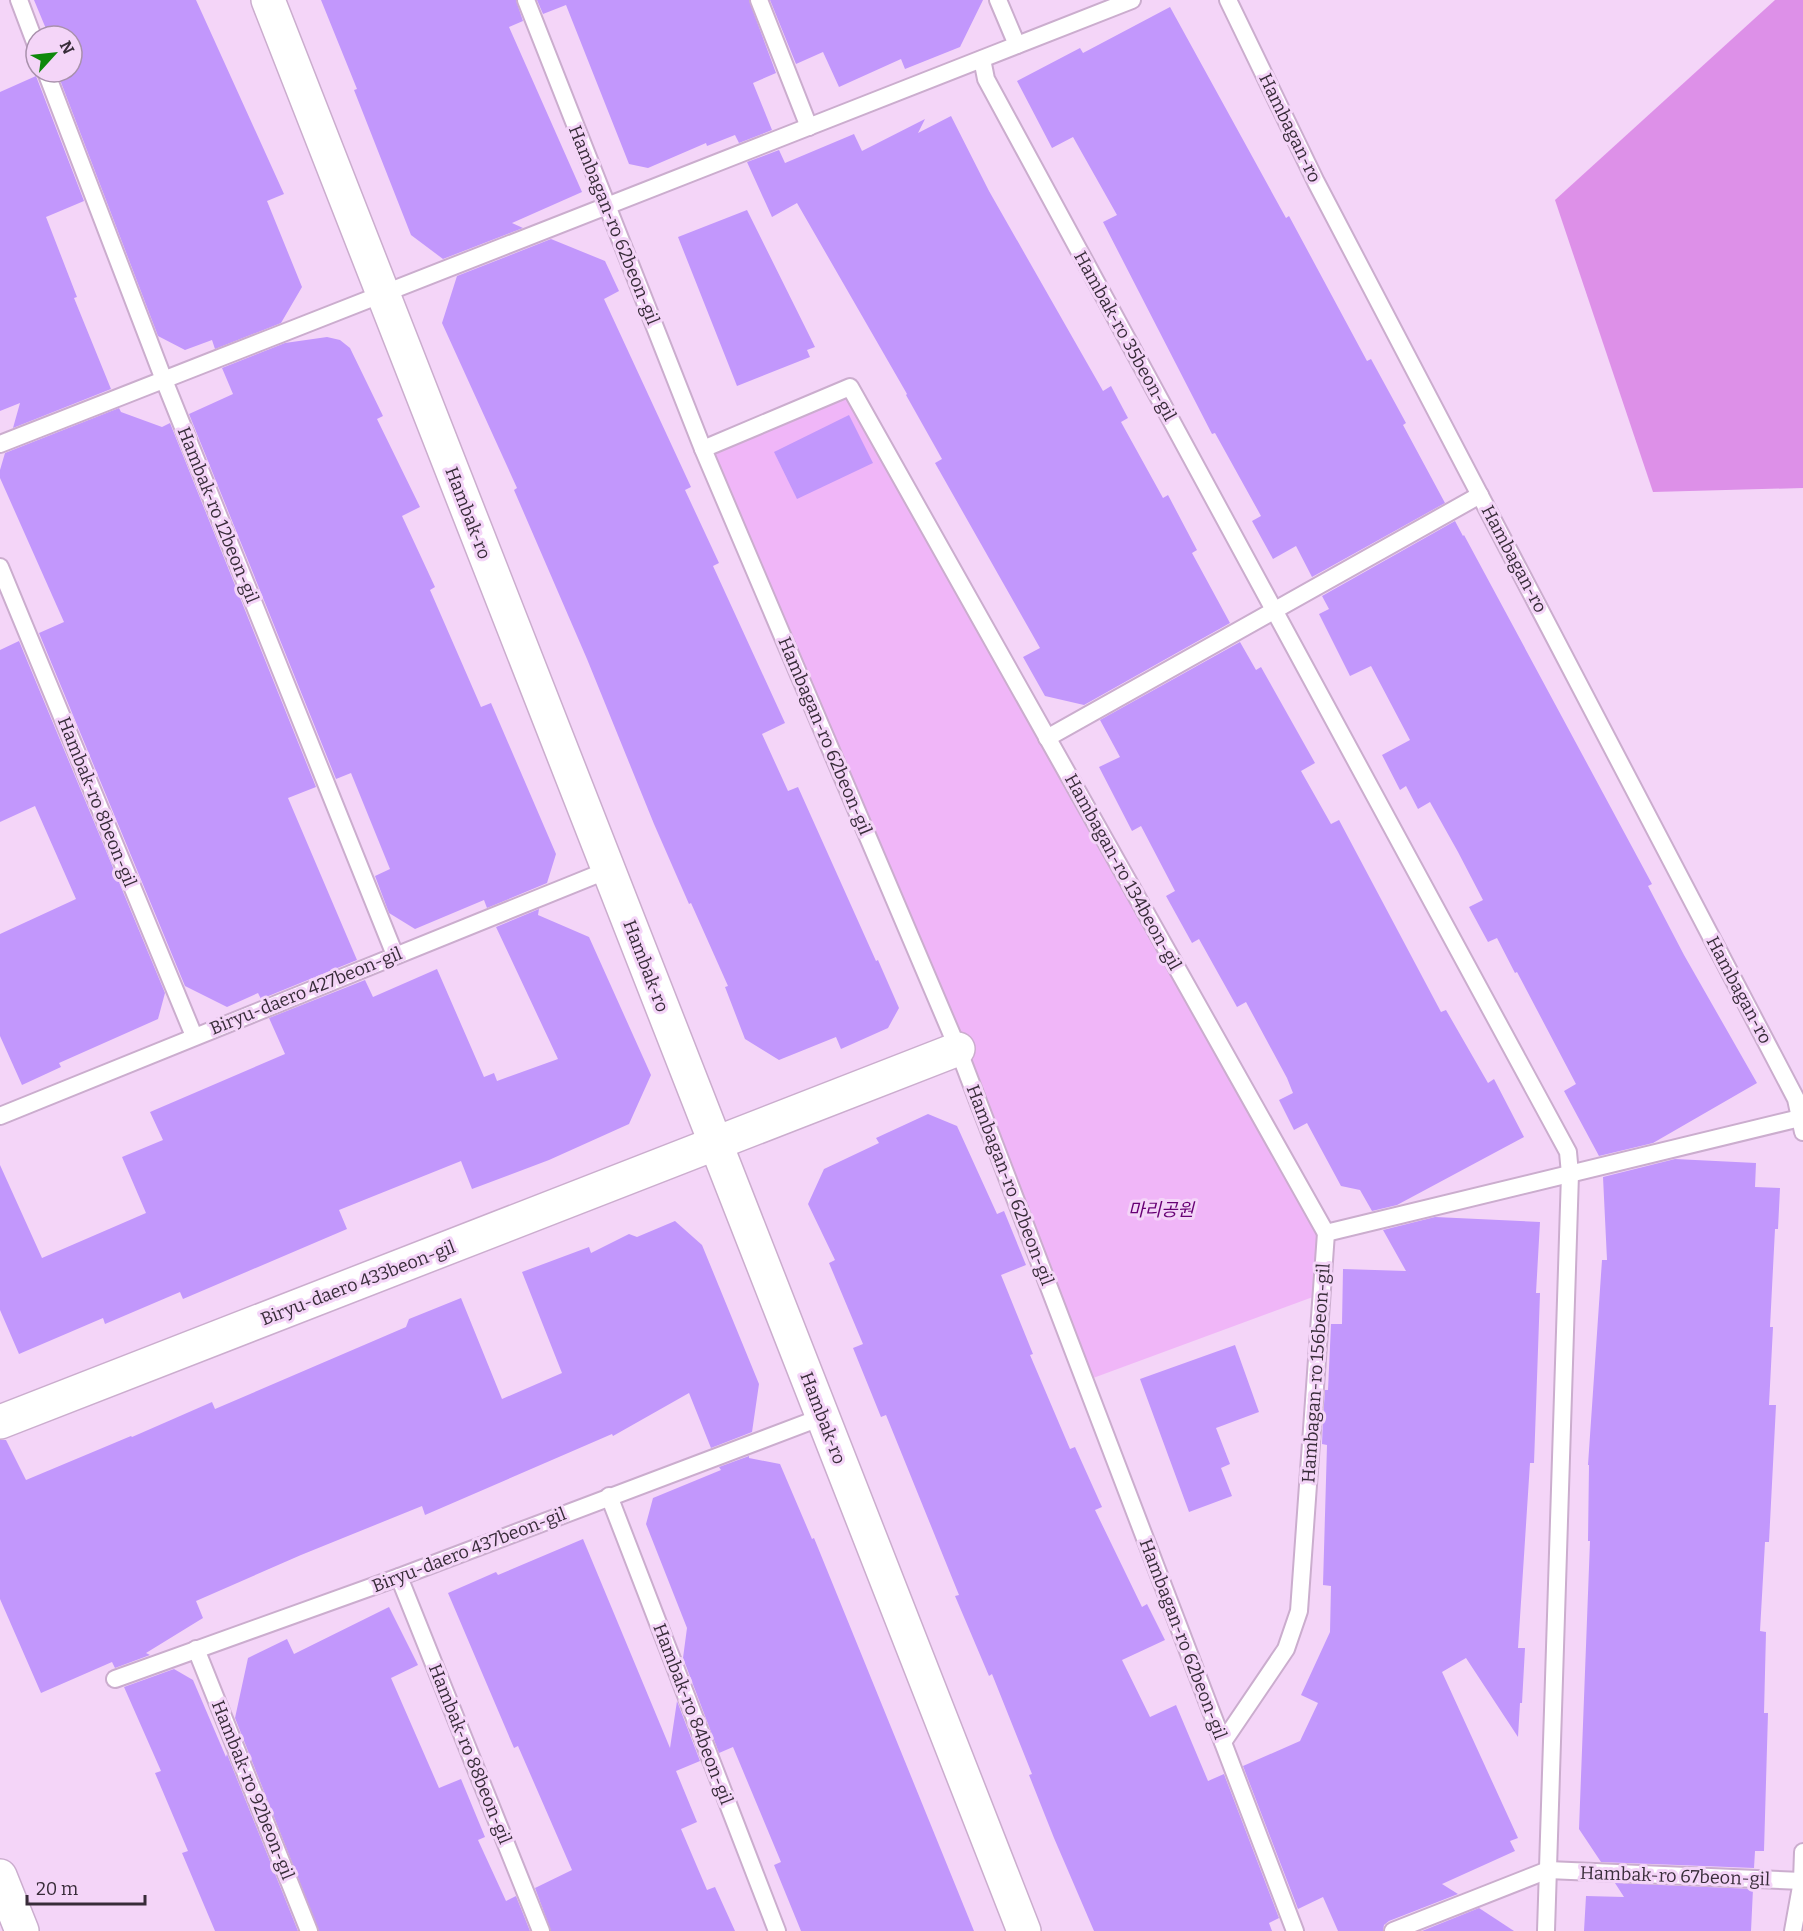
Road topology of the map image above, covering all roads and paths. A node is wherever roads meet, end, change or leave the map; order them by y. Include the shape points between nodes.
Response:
1 (19, 0) edge
2 (268, 0) edge
3 (526, 0) edge
4 (759, 0) edge
5 (998, 0) edge
6 (1132, 0) edge
7 (1228, 0) edge
8 (28, 24) edge
9 (1017, 45) junction
10 (982, 59) junction
11 (51, 84) edge
12 (809, 127) junction
13 (606, 206) junction
14 (382, 293) junction
15 (164, 380) junction
16 (0, 444) edge
17 (703, 449) junction
18 (1480, 495) junction
19 (0, 567) edge
20 (1275, 610) junction
21 (1047, 738) junction
22 (608, 870) junction
23 (395, 955) junction
24 (194, 1036) junction
25 (958, 1049) junction
26 (1, 1112) edge
27 (1802, 1124) edge
28 (715, 1144) junction
29 (1570, 1174) junction
30 (1326, 1233) junction
31 (822, 1417) junction
32 (0, 1422) edge
33 (609, 1496) junction
34 (399, 1577) junction
35 (196, 1648) junction
36 (115, 1679) dead end
37 (1223, 1742) junction
38 (1803, 1852) edge
39 (1548, 1870) junction
40 (0, 1876) edge
41 (1802, 1881) edge
42 (22, 1931) edge
43 (309, 1931) edge
44 (541, 1931) edge
45 (777, 1931) edge
46 (1024, 1931) edge
47 (1295, 1931) edge
48 (1393, 1931) edge
49 (1546, 1931) edge
50 (1794, 1931) edge

1 - 8 lane
2 - 14 street, Hambak-ro
3 - 13 lane, Hambagan-ro 62beon-gil
4 - 12 lane
5 - 9 lane
6 - 9 lane
7 - 18 lane, Hambagan-ro via 1316,182
9 - 10 lane
10 - 12 lane
10 - 20 lane, Hambak-ro 35beon-gil via 986,79
11 - 15 lane, Hambak-ro 12beon-gil
12 - 13 lane
13 - 14 lane
13 - 17 lane, Hambagan-ro 62beon-gil
14 - 15 lane
14 - 22 street, Hambak-ro
15 - 16 lane
15 - 23 lane, Hambak-ro 12beon-gil
17 - 21 lane via 850,387
17 - 25 lane, Hambagan-ro 62beon-gil
18 - 20 lane
18 - 27 lane, Hambagan-ro via 1796,1099
19 - 24 lane, Hambak-ro 8beon-gil
20 - 21 lane
20 - 29 lane via 1568,1152
21 - 30 lane, Hambagan-ro 134beon-gil
22 - 23 lane, Biryu-daero 427beon-gil
22 - 28 street, Hambak-ro
23 - 24 lane, Biryu-daero 427beon-gil
24 - 26 lane, Biryu-daero 427beon-gil
25 - 28 street, Biryu-daero 433beon-gil
25 - 37 lane, Hambagan-ro 62beon-gil
27 - 29 lane
28 - 31 street, Hambak-ro
28 - 32 street, Biryu-daero 433beon-gil
29 - 30 lane
29 - 39 lane
30 - 37 lane, Hambagan-ro 156beon-gil via 1299,1611 1286,1649
31 - 33 lane, Biryu-daero 437beon-gil
31 - 46 street, Hambak-ro
33 - 34 lane, Biryu-daero 437beon-gil
33 - 45 lane, Hambak-ro 84beon-gil
34 - 35 lane, Biryu-daero 437beon-gil
34 - 44 lane, Hambak-ro 88beon-gil
35 - 36 lane, Biryu-daero 437beon-gil
35 - 43 lane, Hambak-ro 92beon-gil
37 - 47 lane, Hambagan-ro 62beon-gil
38 - 41 lane
39 - 41 lane, Hambak-ro 67beon-gil
39 - 48 lane, Hambak-ro 67beon-gil
39 - 49 lane
40 - 42 street
41 - 50 lane

